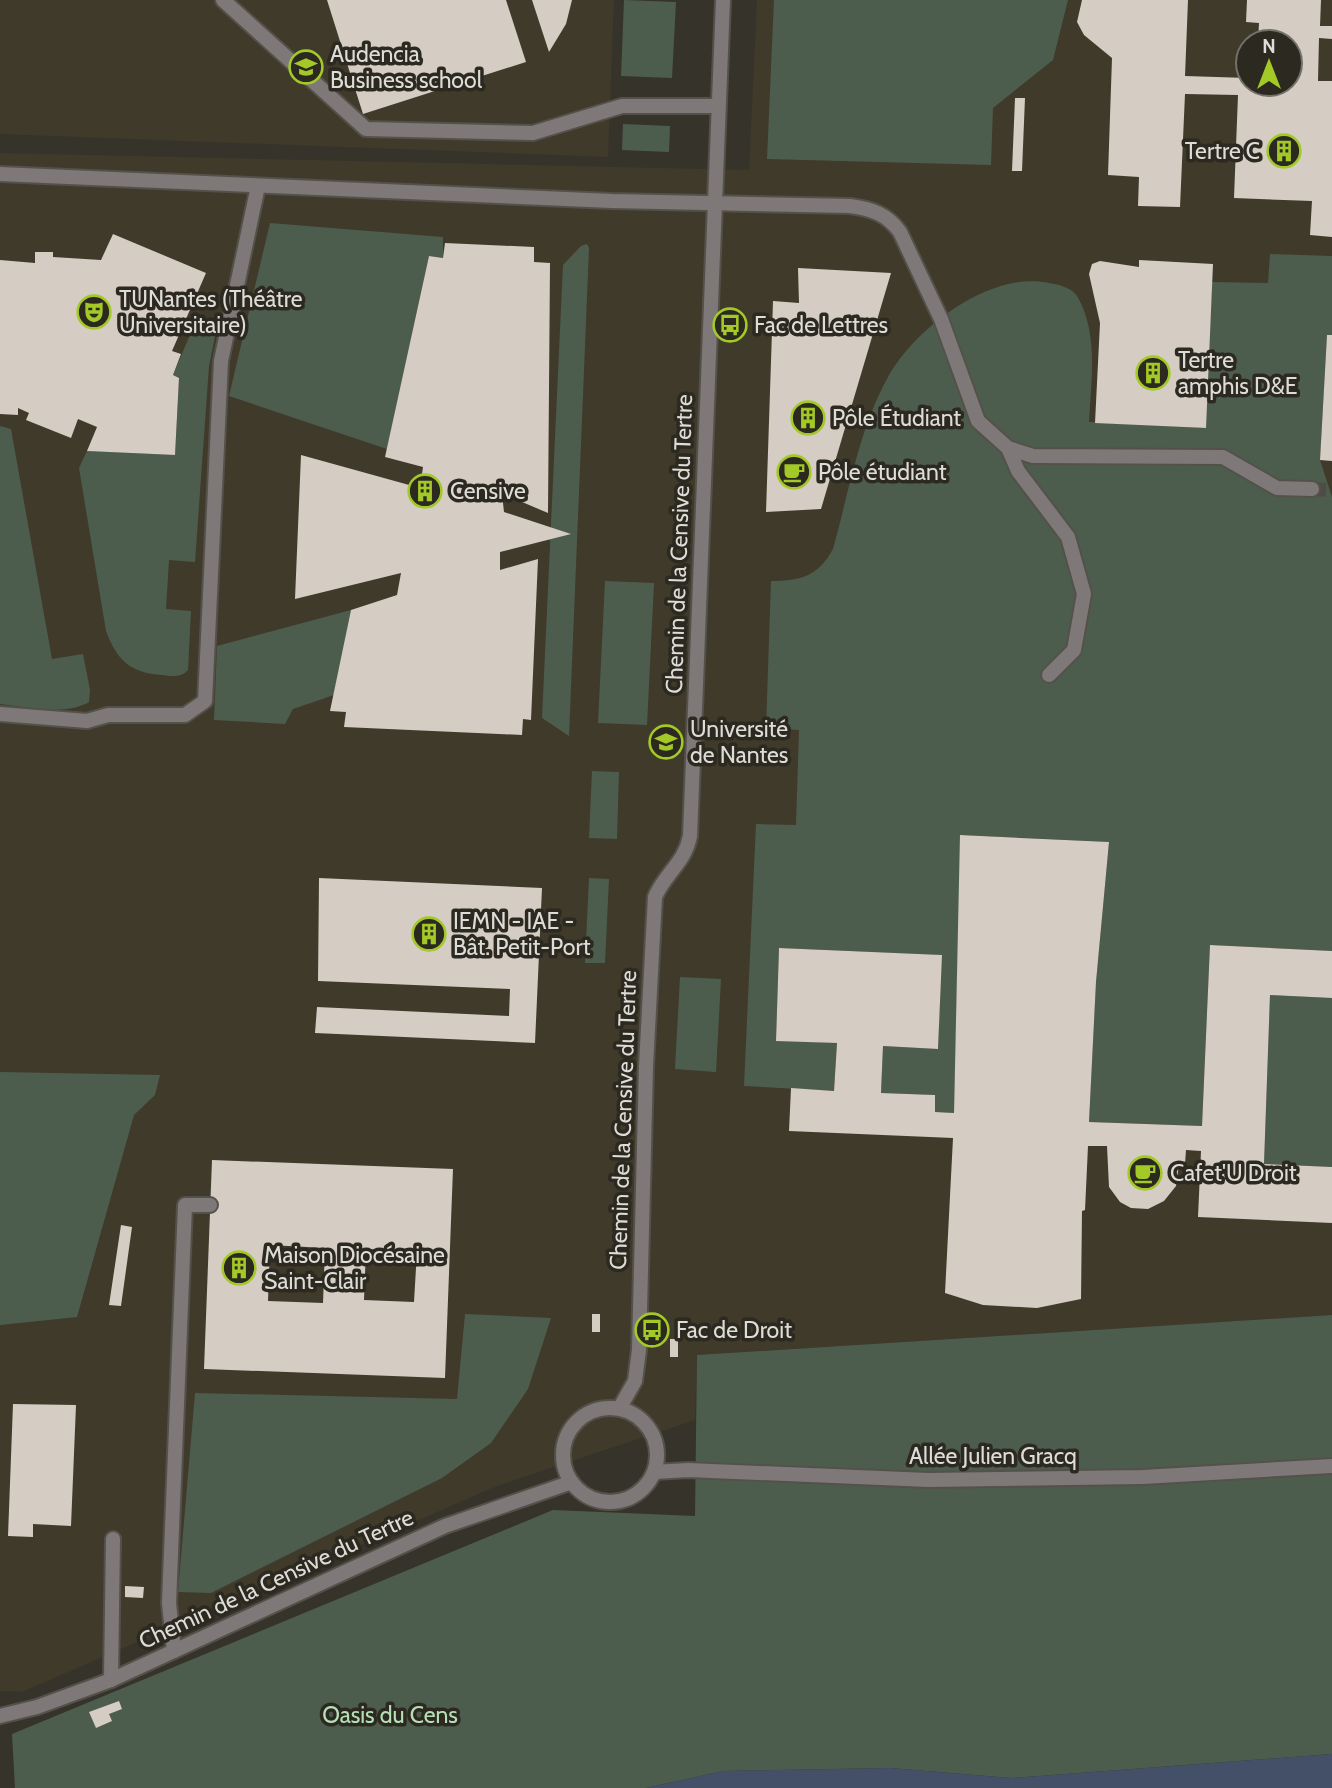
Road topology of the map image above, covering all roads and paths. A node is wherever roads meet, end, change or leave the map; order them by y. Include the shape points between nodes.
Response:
1 (223, 0) edge
2 (723, 0) edge
3 (718, 106) junction
4 (0, 174) edge
5 (258, 186) junction
6 (716, 202) junction
7 (1008, 448) junction
8 (1312, 489) tunnel mouth
9 (1049, 675) dead end
10 (0, 714) edge
11 (210, 1205) dead end
12 (619, 1409) junction
13 (1332, 1466) edge
14 (654, 1472) junction
15 (572, 1482) junction
16 (113, 1539) dead end
17 (174, 1651) junction
18 (111, 1680) junction
19 (0, 1716) edge

1 - 3 street via 366,129 533,133 622,106
2 - 3 street, Chemin de la Censive du Tertre
3 - 6 street, Chemin de la Censive du Tertre
4 - 5 street
5 - 6 street
5 - 10 street via 221,361 205,701 186,715 108,715 87,721
6 - 7 street via 850,206 872,209 892,221 942,319 978,421
6 - 12 street, Chemin de la Censive du Tertre via 690,836 678,867 663,879 655,897 639,1350 635,1381
7 - 8 street via 1033,457 1223,457 1277,488
7 - 9 street via 1018,471 1068,537 1084,593 1074,650
11 - 17 street via 185,1205 169,1603
12 - 14 street via 640,1418 653,1436 657,1448
12 - 15 street via 587,1414 571,1429 564,1461
13 - 14 street, Allée Julien Gracq via 1143,1477 928,1480
14 - 15 street via 637,1493 614,1501 590,1497
15 - 17 street, Chemin de la Censive du Tertre via 445,1526
16 - 18 street
17 - 18 street, Chemin de la Censive du Tertre
18 - 19 street, Chemin de la Censive du Tertre

